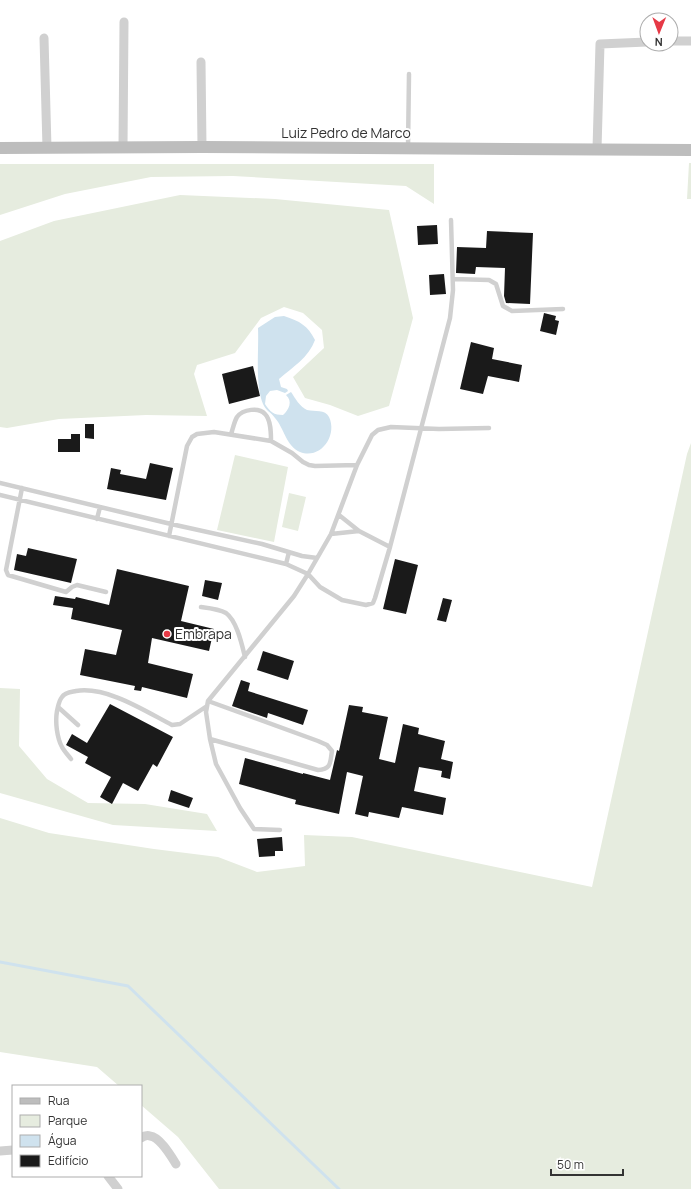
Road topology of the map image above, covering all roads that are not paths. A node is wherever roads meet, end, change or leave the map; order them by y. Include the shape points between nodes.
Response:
1 (124, 22) dead end
2 (44, 38) dead end
3 (691, 40) edge
4 (679, 41) edge
5 (639, 42) edge
6 (201, 62) dead end
7 (409, 74) dead end
8 (123, 147) junction
9 (202, 147) junction
10 (0, 148) edge
11 (47, 148) junction
12 (408, 149) junction
13 (597, 150) junction
14 (691, 150) edge
15 (451, 220) dead end
16 (453, 280) junction
17 (563, 309) dead end
18 (421, 428) junction
19 (489, 428) dead end
20 (231, 434) junction
21 (271, 441) junction
22 (357, 465) junction
23 (0, 483) edge
24 (22, 488) junction
25 (0, 495) edge
26 (19, 500) junction
27 (100, 507) junction
28 (339, 515) junction
29 (97, 519) junction
30 (171, 524) junction
31 (359, 531) junction
32 (331, 534) junction
33 (169, 536) junction
34 (390, 547) junction
35 (289, 552) junction
36 (317, 558) junction
37 (286, 564) junction
38 (308, 574) junction
39 (106, 592) dead end
40 (201, 607) dead end
41 (245, 657) junction
42 (207, 703) junction
43 (58, 707) junction
44 (78, 725) dead end
45 (210, 739) junction
46 (71, 759) dead end
47 (280, 830) dead end
48 (142, 1138) edge
49 (12, 1150) edge
50 (0, 1151) edge
51 (176, 1164) dead end
52 (109, 1177) edge
53 (118, 1189) edge

1 - 8 street
2 - 11 street
3 - 4 street
5 - 13 street via 600,44
6 - 9 street
7 - 12 lane
8 - 9 main road, Luiz Pedro de Marco
8 - 11 main road, Luiz Pedro de Marco
9 - 12 main road, Luiz Pedro de Marco
10 - 11 main road, Luiz Pedro de Marco
12 - 13 main road, Luiz Pedro de Marco
13 - 14 main road, Luiz Pedro de Marco
15 - 16 lane
16 - 17 lane via 493,282 503,306 512,311
16 - 18 lane via 450,318
18 - 19 lane
18 - 22 lane via 391,427 378,430 369,439
18 - 34 lane
20 - 21 lane
20 - 21 lane via 237,417 249,409 266,414 271,430
20 - 30 lane via 197,434 189,441
21 - 22 lane via 309,465
22 - 28 lane
23 - 24 lane
24 - 26 lane
24 - 27 lane
25 - 26 lane
26 - 29 lane
26 - 39 lane via 6,570 8,575 66,592 77,585
27 - 29 lane
27 - 30 lane
28 - 31 lane
28 - 32 lane
29 - 33 lane
30 - 33 lane
30 - 35 lane
31 - 32 lane
31 - 34 lane
32 - 36 lane
33 - 37 lane
34 - 38 lane via 373,603 366,605 342,600 320,587
35 - 36 lane
35 - 37 lane
36 - 38 lane
37 - 38 lane
38 - 41 lane via 294,596
40 - 41 lane via 227,614 239,635
41 - 42 lane
42 - 43 lane via 177,725 172,725 110,694 93,690 66,693
42 - 45 lane
42 - 45 lane via 318,741 332,750 329,766 318,770
43 - 44 lane
43 - 46 lane via 56,723 59,739
45 - 47 lane via 221,775 254,830
48 - 51 street via 155,1138
49 - 50 street
52 - 53 street

